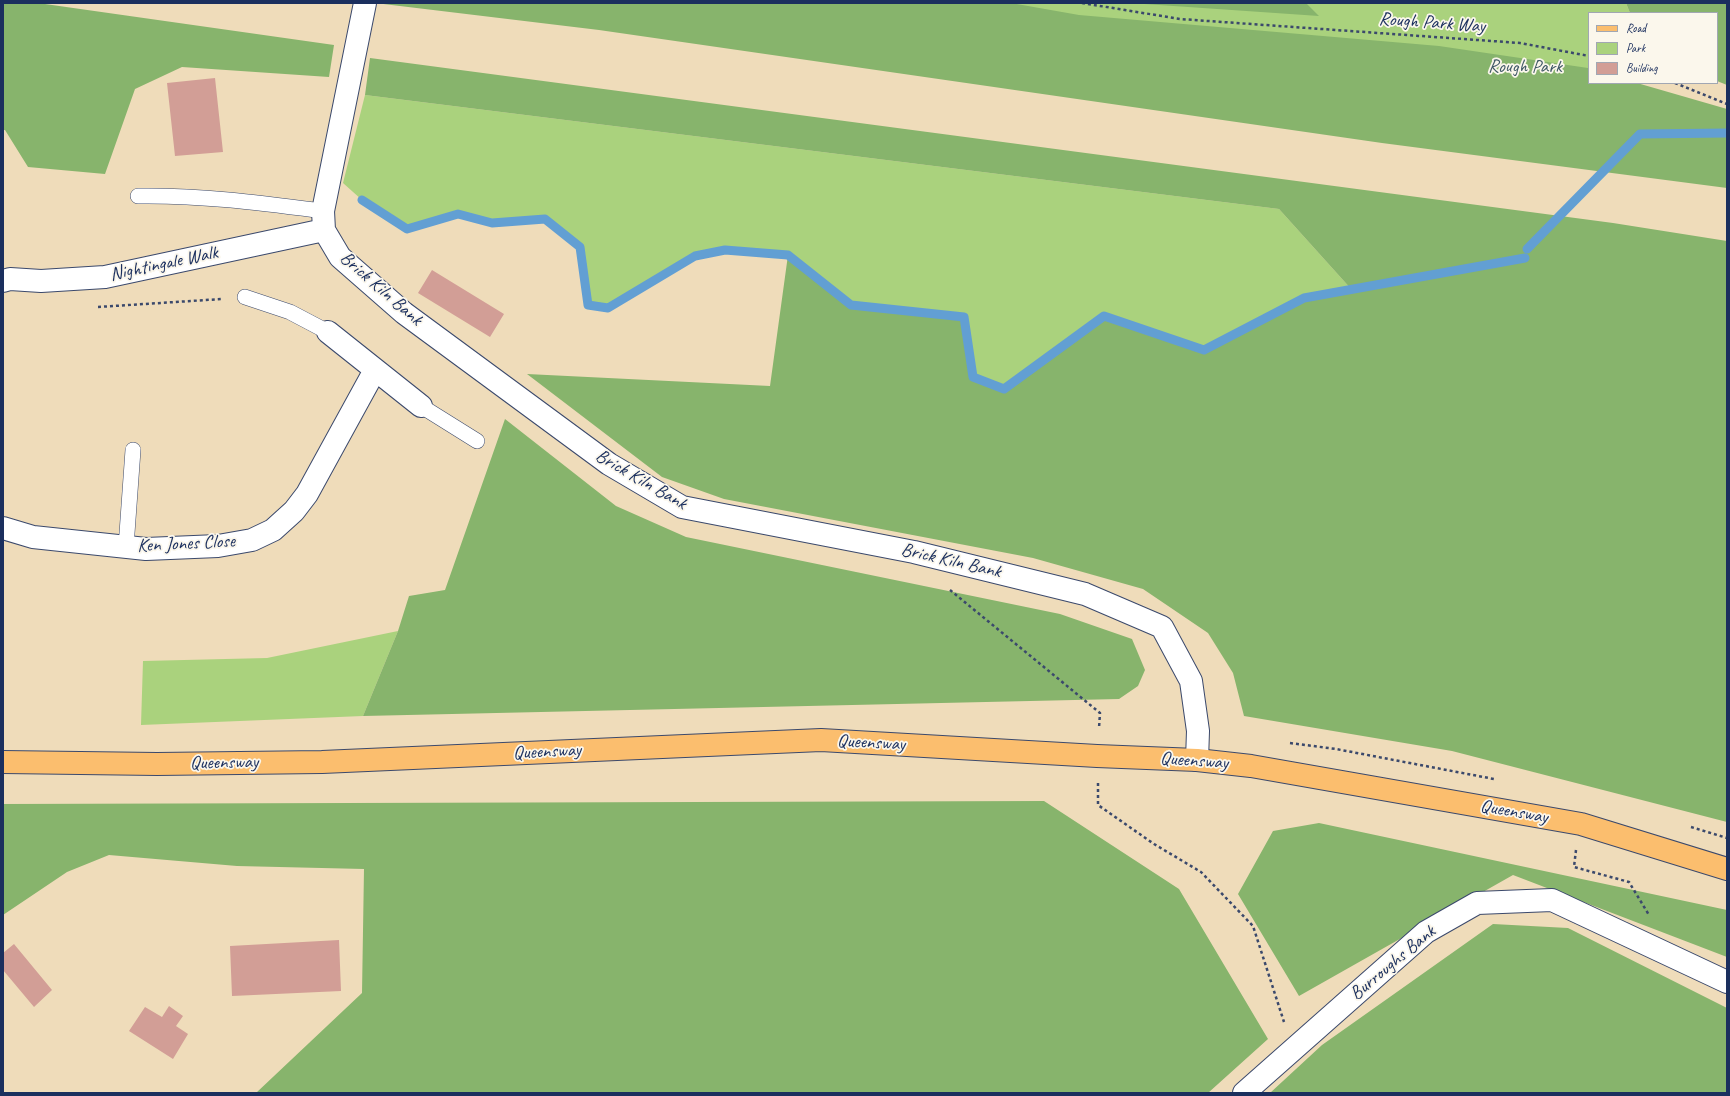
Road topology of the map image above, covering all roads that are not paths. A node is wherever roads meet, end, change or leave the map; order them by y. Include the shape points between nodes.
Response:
1 (365, 3) edge
2 (138, 196) dead end
3 (323, 221) junction
4 (3, 281) edge
5 (245, 297) road end
6 (328, 332) joint
7 (375, 370) junction
8 (421, 406) joint
9 (477, 441) dead end
10 (133, 450) dead end
11 (3, 528) edge
12 (126, 547) junction
13 (1197, 760) junction
14 (3, 762) edge
15 (1727, 869) edge
16 (1727, 982) edge
17 (1244, 1093) edge

1 - 3 street
2 - 3 lane via 212,198
3 - 4 street, Nightingale Walk via 104,277
3 - 13 street, Brick Kiln Bank via 340,257 404,313 609,464 682,507 914,552 1085,594 1162,626 1191,681 1198,731
5 - 6 lane via 290,312
6 - 7 street
7 - 8 street
7 - 12 street, Ken Jones Close via 307,494 294,511 273,530 252,540 218,546 146,549
8 - 9 lane
10 - 12 lane
11 - 12 street, Ken Jones Close via 33,537
13 - 14 main road, Queensway via 821,740 322,762
13 - 15 main road, Queensway via 1251,766 1581,824
16 - 17 street, Burroughs Bank via 1552,900 1477,903 1426,932

